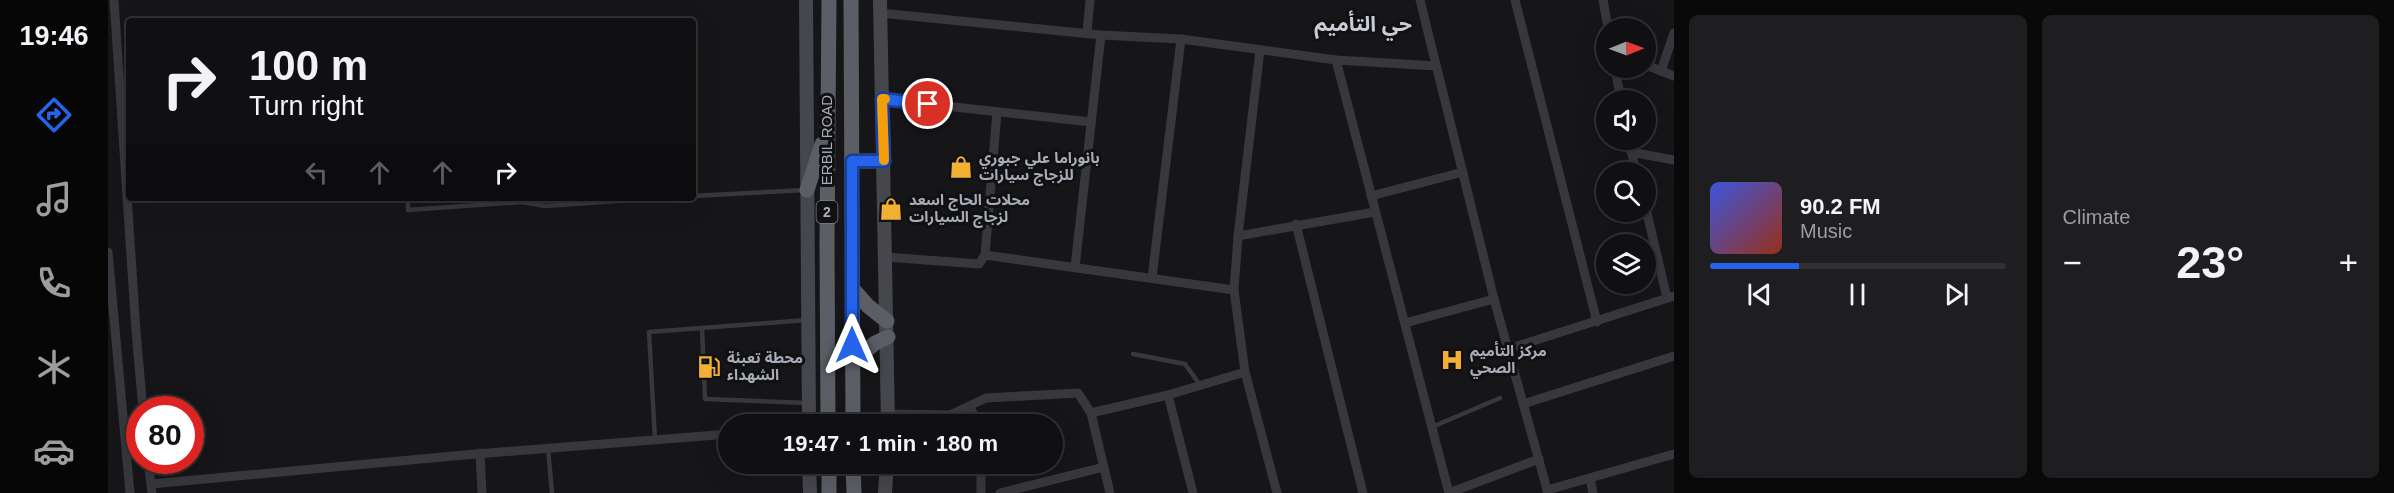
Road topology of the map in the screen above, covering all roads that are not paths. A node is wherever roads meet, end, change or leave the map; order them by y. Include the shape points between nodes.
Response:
1 (114, 0) edge
2 (806, 0) edge
3 (829, 0) edge
4 (851, 0) edge
5 (1090, 0) edge
6 (1420, 0) edge
7 (1515, 0) edge
8 (1602, 0) edge
9 (880, 6) edge
10 (1606, 18) edge
11 (1087, 32) junction
12 (1674, 33) edge
13 (1101, 35) junction
14 (1181, 39) junction
15 (1260, 50) junction
16 (1336, 60) junction
17 (1436, 66) junction
18 (1656, 69) edge
19 (1661, 71) junction
20 (1674, 76) edge
21 (882, 99) junction
22 (997, 111) junction
23 (1091, 122) junction
24 (827, 127) junction
25 (1631, 152) joint
26 (1674, 160) edge
27 (852, 161) junction
28 (884, 161) junction
29 (1634, 162) edge
30 (1463, 172) junction
31 (126, 183) edge
32 (807, 190) junction
33 (696, 196) edge
34 (1371, 196) junction
35 (127, 201) edge
36 (408, 201) edge
37 (617, 201) edge
38 (1375, 212) junction
39 (1650, 222) edge
40 (1296, 224) junction
41 (1238, 236) junction
42 (108, 252) edge
43 (985, 255) junction
44 (886, 257) junction
45 (1075, 267) junction
46 (1152, 278) junction
47 (852, 288) junction
48 (1234, 290) junction
49 (1671, 297) edge
50 (1494, 299) junction
51 (808, 320) junction
52 (887, 321) junction
53 (1597, 322) junction
54 (1404, 323) junction
55 (110, 324) edge
56 (702, 328) junction
57 (888, 337) junction
58 (112, 349) edge
59 (1508, 349) junction
60 (1133, 354) dead end
61 (1674, 356) edge
62 (852, 363) junction
63 (1245, 372) junction
64 (1200, 386) junction
65 (142, 396) edge
66 (1168, 396) junction
67 (1500, 398) dead end
68 (809, 404) junction
69 (1523, 404) junction
70 (970, 407) junction
71 (1091, 413) junction
72 (809, 414) edge
73 (828, 414) edge
74 (853, 414) edge
75 (889, 414) edge
76 (954, 414) edge
77 (973, 414) edge
78 (1432, 427) junction
79 (718, 435) edge
80 (655, 440) junction
81 (548, 448) junction
82 (480, 453) junction
83 (1674, 457) edge
84 (1539, 459) junction
85 (1104, 467) junction
86 (149, 474) edge
87 (809, 474) edge
88 (829, 474) edge
89 (853, 474) edge
90 (886, 474) edge
91 (981, 474) edge
92 (1590, 478) junction
93 (151, 489) edge
94 (1548, 492) edge
95 (130, 493) edge
96 (482, 493) edge
97 (552, 493) edge
98 (810, 493) edge
99 (829, 493) edge
100 (854, 493) edge
101 (885, 493) edge
102 (981, 493) edge
103 (1000, 493) edge
104 (1110, 493) edge
105 (1193, 493) edge
106 (1277, 493) edge
107 (1363, 493) edge
108 (1449, 493) edge
109 (1593, 493) edge

1 - 31 street
2 - 32 main road
3 - 24 highway, ERBIL ROAD / 2
4 - 27 highway, 2
5 - 11 street
6 - 17 street
7 - 53 street
8 - 10 street
9 - 11 street
9 - 21 main road
11 - 13 street
12 - 19 street
13 - 14 street
13 - 23 street
14 - 15 street
14 - 46 street
15 - 16 street
15 - 41 street
16 - 17 street
16 - 34 street
17 - 30 street
18 - 19 street
19 - 20 street
21 - 22 street
21 - 28 main road
22 - 23 street
22 - 43 street
23 - 45 street
24 - 32 highway
24 - 73 highway, ERBIL ROAD / 2
25 - 26 street
25 - 29 street
27 - 28 highway
27 - 47 highway, 2
28 - 44 main road
30 - 34 street
30 - 50 street
32 - 33 lane
32 - 51 main road
34 - 38 street
35 - 65 street
36 - 37 lane via 408,210 522,202 545,206
38 - 40 street
38 - 54 street
39 - 49 street
40 - 41 street
40 - 107 street
41 - 48 street
42 - 55 street
43 - 44 street via 979,264
43 - 45 street
44 - 52 main road
45 - 46 street
46 - 48 street
47 - 52 highway
47 - 62 highway, 2
48 - 63 street
49 - 53 street
50 - 54 street
50 - 59 street
51 - 56 lane
51 - 68 main road
52 - 57 main road
53 - 59 street
54 - 78 street
55 - 58 street
56 - 68 lane via 705,399
56 - 80 lane via 649,332
57 - 62 highway
57 - 75 main road
58 - 95 street
59 - 69 street
60 - 64 lane via 1185,364
61 - 69 street
62 - 74 highway, 2
63 - 64 street
63 - 106 street
64 - 66 street
66 - 71 street
66 - 105 street
67 - 78 lane
68 - 72 main road
69 - 84 street
70 - 71 street via 987,398 1078,393
70 - 76 street
70 - 77 street
71 - 85 street
78 - 108 street
79 - 80 street
80 - 81 street
81 - 82 street
81 - 97 lane
82 - 93 street
82 - 96 street
83 - 92 street
84 - 94 street
84 - 108 street
85 - 103 street
85 - 104 street
86 - 93 street
87 - 98 main road
88 - 99 highway
89 - 100 highway
90 - 101 main road
91 - 102 street
92 - 94 street
92 - 109 street

